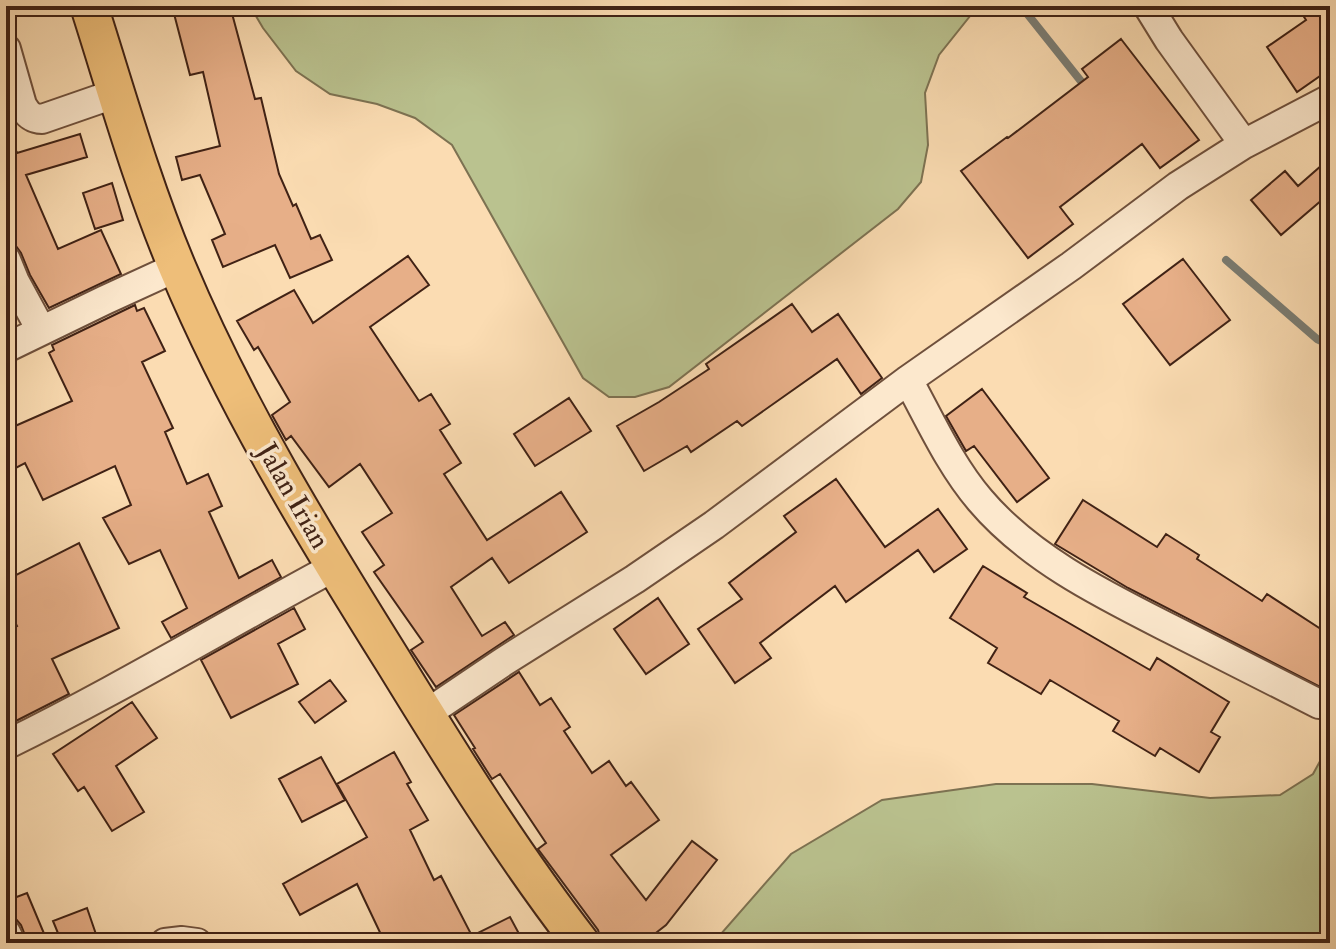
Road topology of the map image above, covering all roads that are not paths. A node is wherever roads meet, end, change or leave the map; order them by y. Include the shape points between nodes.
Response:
1 (89, 6) edge
2 (1148, 6) edge
3 (6, 49) edge
4 (117, 93) junction
5 (1330, 99) edge
6 (1244, 144) junction
7 (6, 260) edge
8 (177, 267) junction
9 (41, 330) junction
10 (6, 348) edge
11 (908, 380) junction
12 (334, 567) junction
13 (1319, 704) dead end
14 (426, 714) junction
15 (6, 745) edge
16 (6, 933) edge
17 (11, 943) edge
18 (165, 943) edge
19 (197, 943) edge
20 (581, 943) edge

1 - 4 main road, Jalan Irian
2 - 6 street
3 - 4 street via 22,105 34,118
4 - 8 main road, Jalan Irian
5 - 6 street
6 - 11 street
7 - 9 street
8 - 9 street
8 - 12 main road, Jalan Irian via 255,430
9 - 10 street
11 - 13 street via 952,460 1005,526 1119,603
11 - 14 street via 714,525
12 - 14 main road, Jalan Irian
12 - 15 street
14 - 20 main road, Jalan Irian via 539,889
16 - 17 street
18 - 19 street

